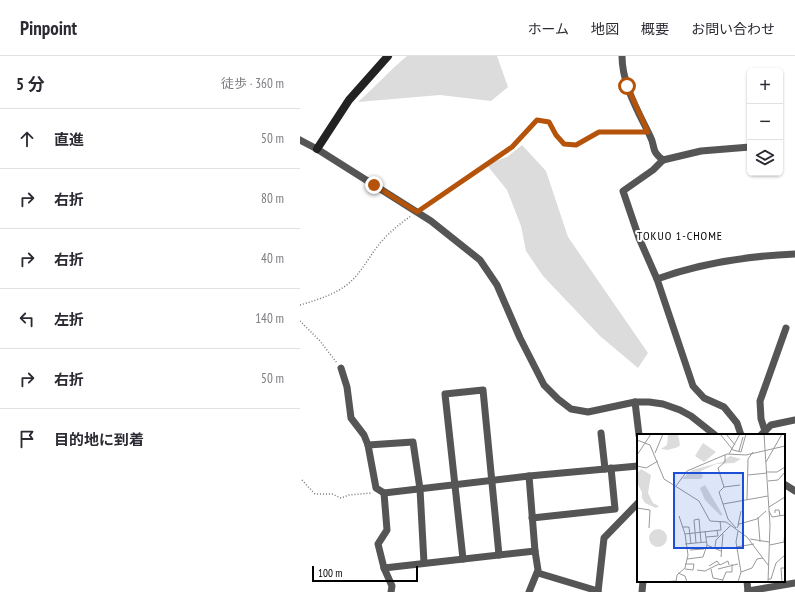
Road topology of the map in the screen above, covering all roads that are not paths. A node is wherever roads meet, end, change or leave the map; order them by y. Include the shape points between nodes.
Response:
1 (388, 56) edge
2 (622, 56) edge
3 (300, 140) edge
4 (747, 146) edge
5 (318, 149) junction
6 (662, 160) junction
7 (795, 254) edge
8 (657, 279) junction
9 (786, 328) dead end
10 (341, 368) road end
11 (634, 402) junction
12 (795, 420) edge
13 (601, 433) dead end
14 (763, 433) edge
15 (639, 434) edge
16 (712, 434) edge
17 (741, 434) edge
18 (368, 445) junction
19 (637, 466) edge
20 (608, 469) junction
21 (528, 476) junction
22 (491, 480) junction
23 (455, 484) junction
24 (785, 485) edge
25 (420, 489) junction
26 (795, 491) edge
27 (382, 492) junction
28 (637, 504) edge
29 (532, 518) junction
30 (535, 551) junction
31 (499, 555) junction
32 (463, 559) junction
33 (424, 563) junction
34 (384, 568) junction
35 (538, 573) junction
36 (643, 582) edge
37 (795, 583) edge
38 (748, 591) edge
39 (391, 592) edge
40 (530, 592) edge
41 (598, 592) edge
42 (642, 592) edge

1 - 5 street via 349,100
2 - 6 street via 627,86 651,137 655,154
3 - 5 street
4 - 6 street via 701,151
5 - 11 street via 431,221 480,260 497,285 544,384 558,399 571,409 588,412
6 - 8 street via 653,170 624,191 639,238
7 - 8 street via 720,262 682,270
8 - 17 street via 693,386 704,398 724,407
9 - 14 street via 760,401
10 - 18 street via 351,418
11 - 15 street
11 - 16 street via 663,404 680,410
12 - 14 street via 771,425
13 - 20 street
18 - 25 street via 413,442
18 - 27 street via 376,488
19 - 20 street
20 - 21 street
20 - 29 street via 615,509
21 - 22 street
21 - 29 street
22 - 23 street
22 - 23 street via 483,390 460,392 445,394
22 - 31 street
23 - 25 street
23 - 32 street
24 - 26 street
25 - 27 street
25 - 33 street
27 - 34 street via 387,530 378,544
28 - 41 street via 604,538
29 - 30 street
30 - 31 street
30 - 35 street
31 - 32 street
32 - 33 street
33 - 34 street
34 - 39 street via 392,586
35 - 40 street
35 - 41 street
36 - 42 street
37 - 38 street

